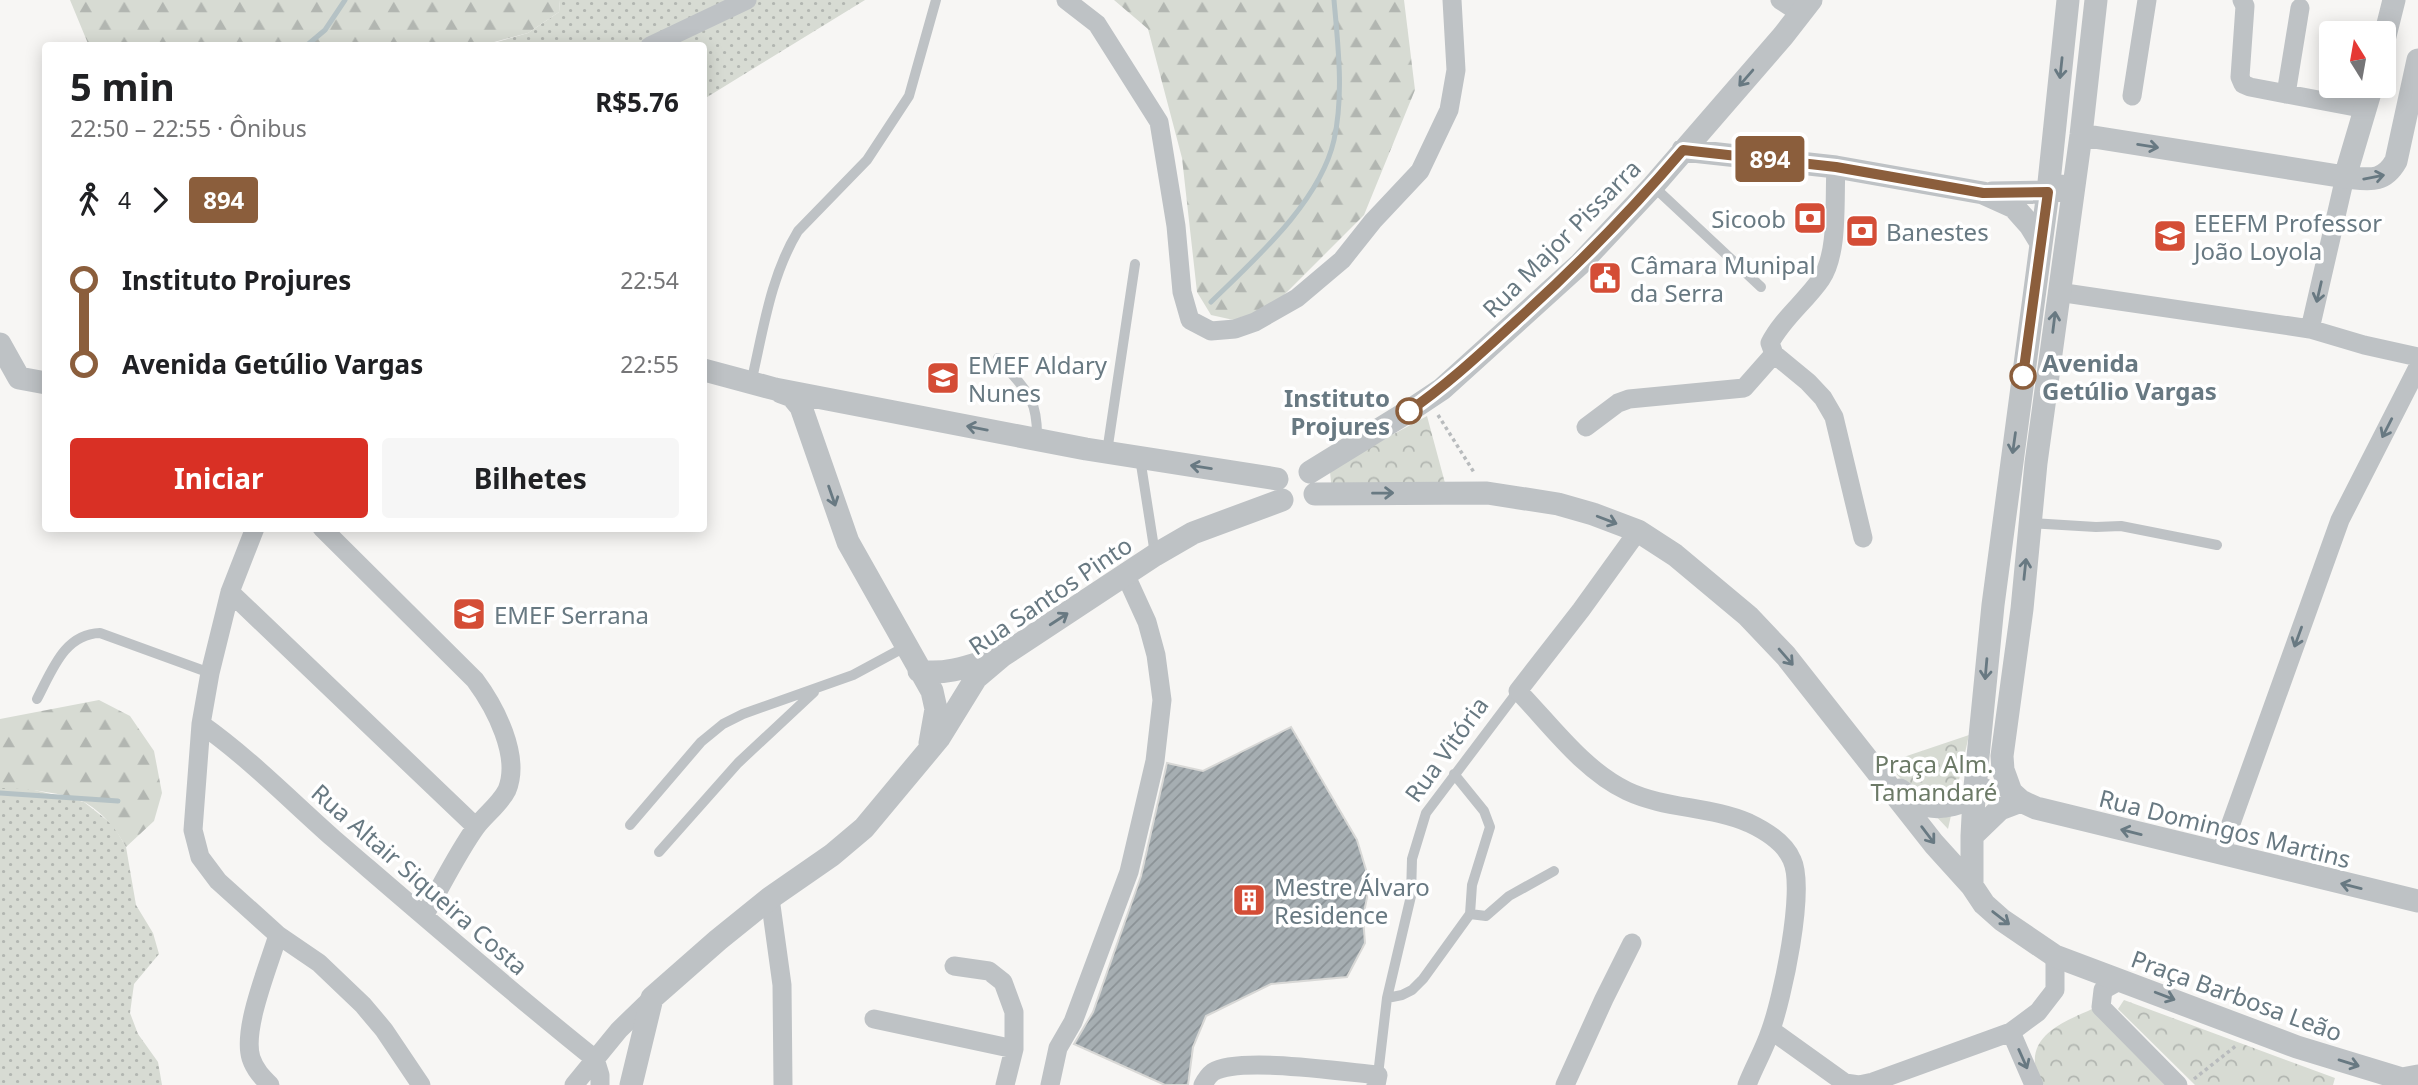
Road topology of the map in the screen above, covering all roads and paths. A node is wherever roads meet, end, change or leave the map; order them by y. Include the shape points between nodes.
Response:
1 (747, 0) edge
2 (936, 0) edge
3 (1066, 0) edge
4 (1452, 0) edge
5 (1780, 0) edge
6 (2068, 0) edge
7 (2096, 0) edge
8 (2147, 0) edge
9 (2242, 0) edge
10 (2394, 0) edge
11 (1805, 6) edge
12 (2300, 8) dead end
13 (2389, 21) edge
14 (658, 42) edge
15 (2418, 60) edge
16 (2287, 94) junction
17 (2132, 96) dead end
18 (2369, 98) edge
19 (2366, 109) junction
20 (1709, 121) junction
21 (2081, 135) junction
22 (1683, 150) junction
23 (1720, 154) junction
24 (1836, 167) junction
25 (2344, 177) junction
26 (1653, 186) junction
27 (2048, 192) junction
28 (1983, 193) junction
29 (2041, 243) junction
30 (1135, 264) dead end
31 (1761, 287) dead end
32 (2058, 292) junction
33 (2310, 329) junction
34 (0, 344) edge
35 (1774, 354) junction
36 (2418, 356) edge
37 (998, 358) dead end
38 (2418, 367) edge
39 (707, 371) edge
40 (9, 378) edge
41 (42, 382) edge
42 (751, 383) junction
43 (775, 389) junction
44 (1427, 398) junction
45 (837, 400) junction
46 (1586, 427) dead end
47 (810, 432) junction
48 (1037, 440) junction
49 (1107, 453) junction
50 (1140, 458) junction
51 (1310, 471) junction
52 (1280, 490) junction
53 (1487, 493) junction
54 (1315, 494) junction
55 (2030, 523) junction
56 (1638, 531) junction
57 (253, 532) edge
58 (325, 532) edge
59 (1863, 538) dead end
60 (2217, 545) dead end
61 (1155, 555) junction
62 (1126, 576) junction
63 (230, 592) junction
64 (1993, 605) junction
65 (2022, 609) junction
66 (905, 647) junction
67 (1002, 656) junction
68 (919, 671) junction
69 (210, 673) junction
70 (818, 689) junction
71 (1518, 691) junction
72 (37, 699) dead end
73 (201, 724) junction
74 (928, 750) junction
75 (2003, 770) junction
76 (1454, 774) junction
77 (1888, 783) junction
78 (1974, 797) junction
79 (2021, 802) junction
80 (630, 825) dead end
81 (476, 827) junction
82 (1972, 836) junction
83 (659, 852) dead end
84 (2220, 854) junction
85 (1554, 871) dead end
86 (1972, 886) junction
87 (770, 898) junction
88 (2418, 901) edge
89 (1470, 914) junction
90 (424, 916) junction
91 (278, 934) junction
92 (1632, 943) dead end
93 (2056, 956) junction
94 (954, 966) dead end
95 (2121, 980) junction
96 (652, 998) junction
97 (1387, 998) junction
98 (874, 1018) dead end
99 (1771, 1030) junction
100 (2255, 1031) junction
101 (2011, 1032) junction
102 (1014, 1049) junction
103 (598, 1073) edge
104 (1377, 1080) edge
105 (2403, 1080) edge
106 (1203, 1084) edge
107 (1844, 1084) edge
108 (270, 1085) edge
109 (421, 1085) edge
110 (574, 1085) edge
111 (631, 1085) edge
112 (783, 1085) edge
113 (1005, 1085) edge
114 (1049, 1085) edge
115 (1565, 1085) edge
116 (1747, 1085) edge
117 (2034, 1085) edge
118 (2178, 1085) edge
119 (2186, 1085) edge

1 - 14 street
2 - 42 lane via 909,96 867,160 791,243 777,272
3 - 4 street via 1097,24 1159,122 1182,292 1190,320 1211,331 1255,322 1297,299 1342,260 1420,171 1449,110 1455,69
5 - 11 street
6 -> 27 street
7 - 21 street
8 - 17 street
9 - 16 street via 2240,78 2250,88
10 - 13 street
11 -> 20 street, Rua Major Pissarra
12 - 16 street
25 -> 15 street via 2371,179 2390,171
16 - 19 street
18 - 19 street
19 - 25 street
20 - 22 street, Rua Major Pissarra
20 - 23 street via 1708,138
21 -> 25 street
21 - 27 street via 2065,182
21 - 32 street
22 - 23 street
22 - 26 street, Rua Major Pissarra
23 - 24 street
24 - 28 street
24 - 35 street via 1828,265 1773,337
25 -> 33 street
26 - 31 lane
26 - 44 street, Rua Major Pissarra via 1580,264
27 - 28 street
27 - 29 street
28 - 29 street via 2014,207
29 -> 64 street
30 - 49 lane
32 - 33 street
55 -> 32 street
33 - 36 street
34 - 40 street
35 - 46 street via 1744,388 1629,399
35 - 59 street via 1824,398 1834,417
37 - 48 lane via 1035,406
38 -> 84 street via 2340,520
39 - 42 street
40 - 41 street
42 - 43 street
43 - 45 street
43 - 47 street via 797,400
44 - 51 street, Rua Major Pissarra
44 - 53 path
45 - 47 street via 819,406
48 -> 45 street
47 -> 66 street via 848,542
48 - 49 street
49 - 50 street
52 -> 50 street
50 - 61 lane
51 - 52 street via 1302,467 1283,471
51 - 54 street
52 - 54 street via 1293,506 1306,503
52 - 61 street, Rua Santos Pinto
54 -> 53 street
53 -> 56 street via 1559,504
55 - 60 lane via 2121,526
65 -> 55 street
56 - 71 street, Rua Vitória
56 -> 77 street via 1675,555 1748,616
57 - 63 street
58 - 81 street via 475,680 492,703 502,724 510,777 506,792
61 - 62 street, Rua Santos Pinto
67 -> 62 street, Rua Santos Pinto
62 - 114 street via 1156,655 1162,700 1155,761 1129,872 1073,1022 1058,1048
63 - 69 street
63 - 81 street
64 - 65 street
64 -> 78 street
65 - 75 street
66 - 68 street
66 - 70 lane
67 - 68 street via 953,671
67 - 74 street, Rua Santos Pinto via 976,678
68 - 74 street via 932,691 936,709
69 - 72 lane via 89,634 75,639 60,655
69 - 73 street
70 - 80 lane via 723,724 701,742
70 - 83 lane via 738,763
71 - 76 lane, Rua Vitória
71 - 99 street via 1584,762 1625,790 1656,802 1725,814 1751,824 1776,839 1792,860 1798,882 1796,911
73 - 90 street, Rua Altair Siqueira Costa via 234,747
73 - 91 street via 193,830 200,858 218,881
74 - 87 street, Rua Santos Pinto via 864,828
75 - 78 street
75 - 79 street via 2011,792
76 - 89 lane via 1484,811 1490,827 1472,885
76 - 97 lane, Rua Vitória via 1426,813 1420,830 1412,859 1411,896
77 - 78 street via 1920,804 1958,804
77 -> 86 street
78 - 82 street
79 - 82 street via 2000,809
84 -> 79 street, Rua Domingos Martins
81 - 90 street
82 - 86 street
88 -> 84 street, Rua Domingos Martins
85 - 89 lane via 1509,896 1486,916
86 -> 93 street via 2002,920
87 - 96 street, Rua Santos Pinto
87 - 112 street via 782,985
89 - 97 lane via 1423,979 1412,990
90 - 103 street, Rua Altair Siqueira Costa
91 - 108 street via 251,1022 251,1057
91 - 109 street via 319,963 363,1005
92 - 115 street
93 - 95 street, Praça Barbosa Leão
93 - 101 street via 2055,990 2038,1012
94 - 102 street via 989,971 1003,982 1014,1012
95 -> 100 street, Praça Barbosa Leão
95 - 118 street via 2104,990 2101,1007
96 - 103 street via 619,1030
96 - 111 street
97 - 104 lane, Rua Vitória
98 - 102 street
99 - 107 street
99 - 116 street
100 -> 105 street, Praça Barbosa Leão
100 - 119 path
101 - 107 street via 1873,1082
101 -> 117 street
102 - 113 street
103 - 110 street
104 - 106 street via 1309,1068 1244,1065 1214,1072

